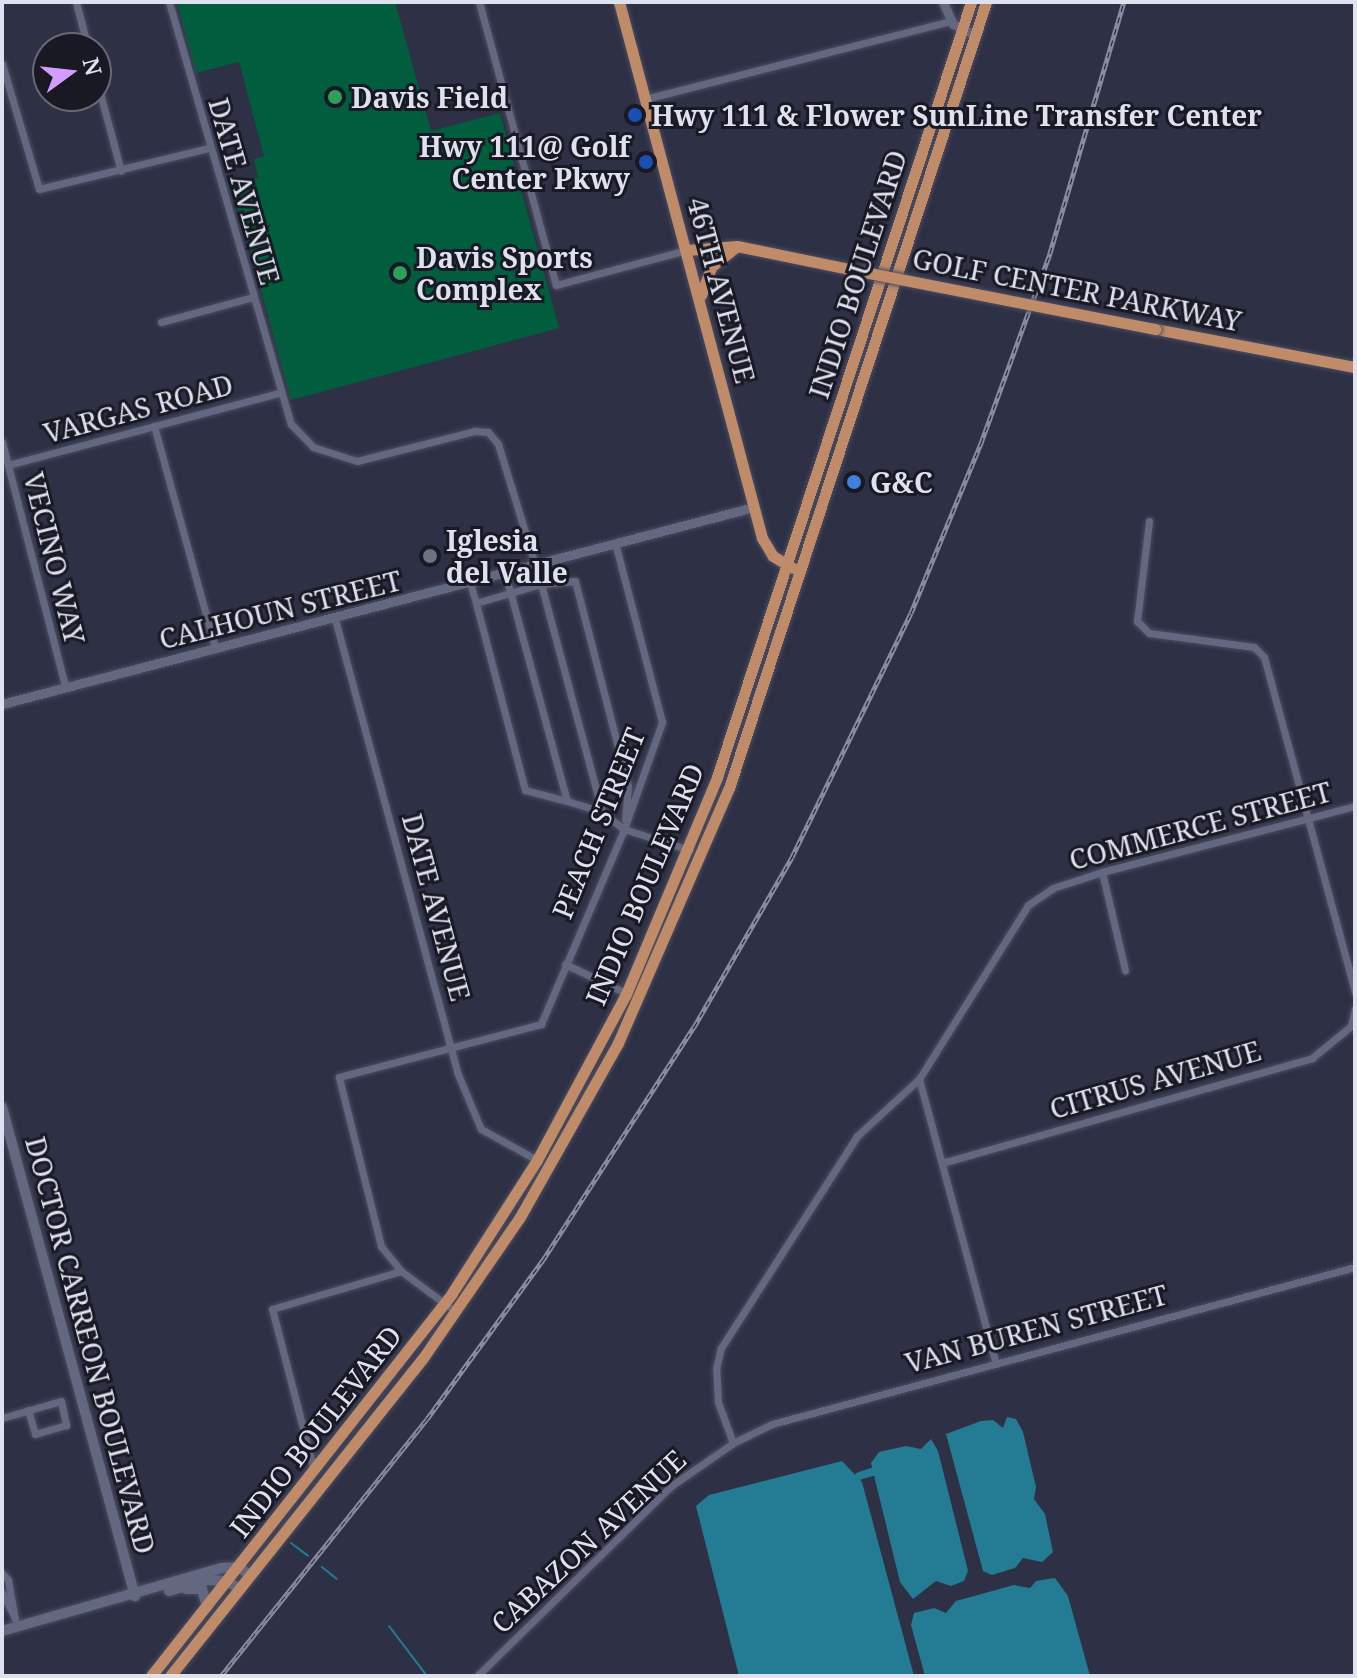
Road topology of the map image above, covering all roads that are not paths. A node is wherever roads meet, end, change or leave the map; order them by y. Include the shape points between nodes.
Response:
1 (76, 2) edge
2 (169, 2) edge
3 (479, 2) edge
4 (619, 2) edge
5 (943, 2) edge
6 (971, 2) edge
7 (986, 2) edge
8 (951, 21) junction
9 (961, 29) junction
10 (84, 32) edge
11 (976, 35) junction
12 (2, 64) edge
13 (645, 99) junction
14 (105, 112) edge
15 (931, 125) junction
16 (208, 148) junction
17 (121, 171) junction
18 (927, 186) junction
19 (737, 246) junction
20 (687, 250) junction
21 (253, 297) junction
22 (700, 298) junction
23 (161, 322) dead end
24 (1355, 367) edge
25 (279, 393) junction
26 (154, 426) junction
27 (2, 442) edge
28 (8, 465) junction
29 (754, 507) junction
30 (1149, 521) dead end
31 (615, 543) junction
32 (535, 565) junction
33 (788, 565) junction
34 (801, 572) junction
35 (505, 573) junction
36 (470, 583) junction
37 (541, 584) junction
38 (512, 593) junction
39 (476, 603) junction
40 (335, 619) junction
41 (215, 648) junction
42 (65, 686) junction
43 (2, 704) edge
44 (567, 801) junction
45 (1355, 806) edge
46 (602, 812) junction
47 (1309, 819) junction
48 (624, 829) junction
49 (689, 850) junction
50 (703, 854) junction
51 (1102, 872) junction
52 (565, 964) junction
53 (1125, 970) dead end
54 (1355, 993) edge
55 (626, 994) junction
56 (639, 1000) junction
57 (1355, 1008) edge
58 (453, 1048) junction
59 (919, 1079) junction
60 (2, 1107) edge
61 (537, 1160) junction
62 (942, 1163) junction
63 (550, 1167) junction
64 (1355, 1267) edge
65 (401, 1271) junction
66 (444, 1304) junction
67 (456, 1312) junction
68 (996, 1364) junction
69 (28, 1410) junction
70 (2, 1418) edge
71 (733, 1443) junction
72 (314, 1472) junction
73 (239, 1567) junction
74 (2, 1573) edge
75 (251, 1576) junction
76 (227, 1581) junction
77 (240, 1589) junction
78 (165, 1590) junction
79 (5, 1591) edge
80 (135, 1596) junction
81 (207, 1608) junction
82 (2, 1631) edge
83 (151, 1676) edge
84 (170, 1676) edge
85 (477, 1676) edge

1 - 10 street
2 - 16 street, DATE AVENUE
3 - 20 street, GOLF CENTER PARKWAY via 556,285
4 - 13 main road, 46TH AVENUE
5 - 8 street
6 - 9 main road, INDIO BOULEVARD
7 - 11 main road, INDIO BOULEVARD
8 - 9 street
8 - 13 street
9 - 11 street
9 - 15 main road, INDIO BOULEVARD
11 - 18 main road, INDIO BOULEVARD
12 - 17 street via 37,188 47,191
13 - 20 main road, 46TH AVENUE
14 - 17 street
15 - 18 main road
15 - 33 main road, INDIO BOULEVARD
16 - 17 street
16 - 21 street, DATE AVENUE
18 - 34 main road, INDIO BOULEVARD
19 - 20 main road, GOLF CENTER PARKWAY
19 - 22 main road via 711,267
19 - 24 main road, GOLF CENTER PARKWAY, bridge
20 - 22 main road, 46TH AVENUE
21 - 23 street
21 - 25 street, DATE AVENUE
22 - 29 main road, 46TH AVENUE
25 - 26 street, VARGAS ROAD
25 - 32 street, DATE AVENUE via 301,437 343,459 371,459 488,432 498,444
26 - 28 street, VARGAS ROAD
26 - 41 street
27 - 28 street, VECINO WAY
28 - 42 street, VECINO WAY
29 - 31 street, CALHOUN STREET
29 - 33 main road, 46TH AVENUE via 767,548
30 - 47 street via 1137,621 1149,633 1254,647 1264,657
31 - 32 street, CALHOUN STREET
31 - 48 street, PEACH STREET via 662,722
32 - 35 street, CALHOUN STREET
32 - 37 street
33 - 34 main road, 46TH AVENUE
33 - 49 main road, INDIO BOULEVARD
34 - 50 main road, INDIO BOULEVARD
35 - 36 street, CALHOUN STREET
35 - 38 street
36 - 39 street
36 - 40 street, CALHOUN STREET
37 - 38 street
37 - 46 street
37 - 48 street via 575,581 628,786
38 - 39 street
38 - 44 street
39 - 44 street via 525,790
40 - 41 street, CALHOUN STREET
40 - 58 street, DATE AVENUE
41 - 42 street, CALHOUN STREET
42 - 43 street, CALHOUN STREET
44 - 46 street
45 - 47 street, COMMERCE STREET
46 - 48 street
47 - 51 street, COMMERCE STREET
47 - 54 street
48 - 49 street
48 - 52 street, PEACH STREET
49 - 50 street
49 - 55 main road, INDIO BOULEVARD
50 - 56 main road, INDIO BOULEVARD
51 - 53 street
51 - 59 street, COMMERCE STREET via 1053,888 1028,905
52 - 55 street
52 - 58 street, PEACH STREET via 541,1024
55 - 56 street
55 - 61 main road, INDIO BOULEVARD
56 - 63 main road, INDIO BOULEVARD
57 - 62 street, CITRUS AVENUE via 1351,1026 1312,1058
58 - 61 street, DATE AVENUE via 457,1072 481,1129
58 - 65 street via 339,1077 381,1246
59 - 62 street
59 - 71 street, COMMERCE STREET via 857,1136 721,1348 718,1402
60 - 80 main road, DOCTOR CARREON BOULEVARD
61 - 63 street, DATE AVENUE
61 - 66 main road, INDIO BOULEVARD
62 - 68 street
63 - 67 main road, INDIO BOULEVARD
64 - 68 street, VAN BUREN STREET
65 - 66 street
65 - 72 street via 272,1309
66 - 67 street
66 - 72 main road, INDIO BOULEVARD
67 - 75 main road, INDIO BOULEVARD
68 - 71 street, VAN BUREN STREET via 772,1424
69 - 69 street via 61,1401 66,1425 35,1434
69 - 70 street
71 - 85 street, CABAZON AVENUE via 671,1486
72 - 73 main road, INDIO BOULEVARD
73 - 75 main road
73 - 76 main road, INDIO BOULEVARD
73 - 78 main road via 167,1582
74 - 79 street
75 - 77 main road, INDIO BOULEVARD
76 - 77 main road
76 - 78 main road
76 - 81 main road, INDIO BOULEVARD
77 - 84 main road, INDIO BOULEVARD
78 - 80 main road
78 - 81 main road via 202,1589
80 - 82 main road
81 - 83 main road, INDIO BOULEVARD

